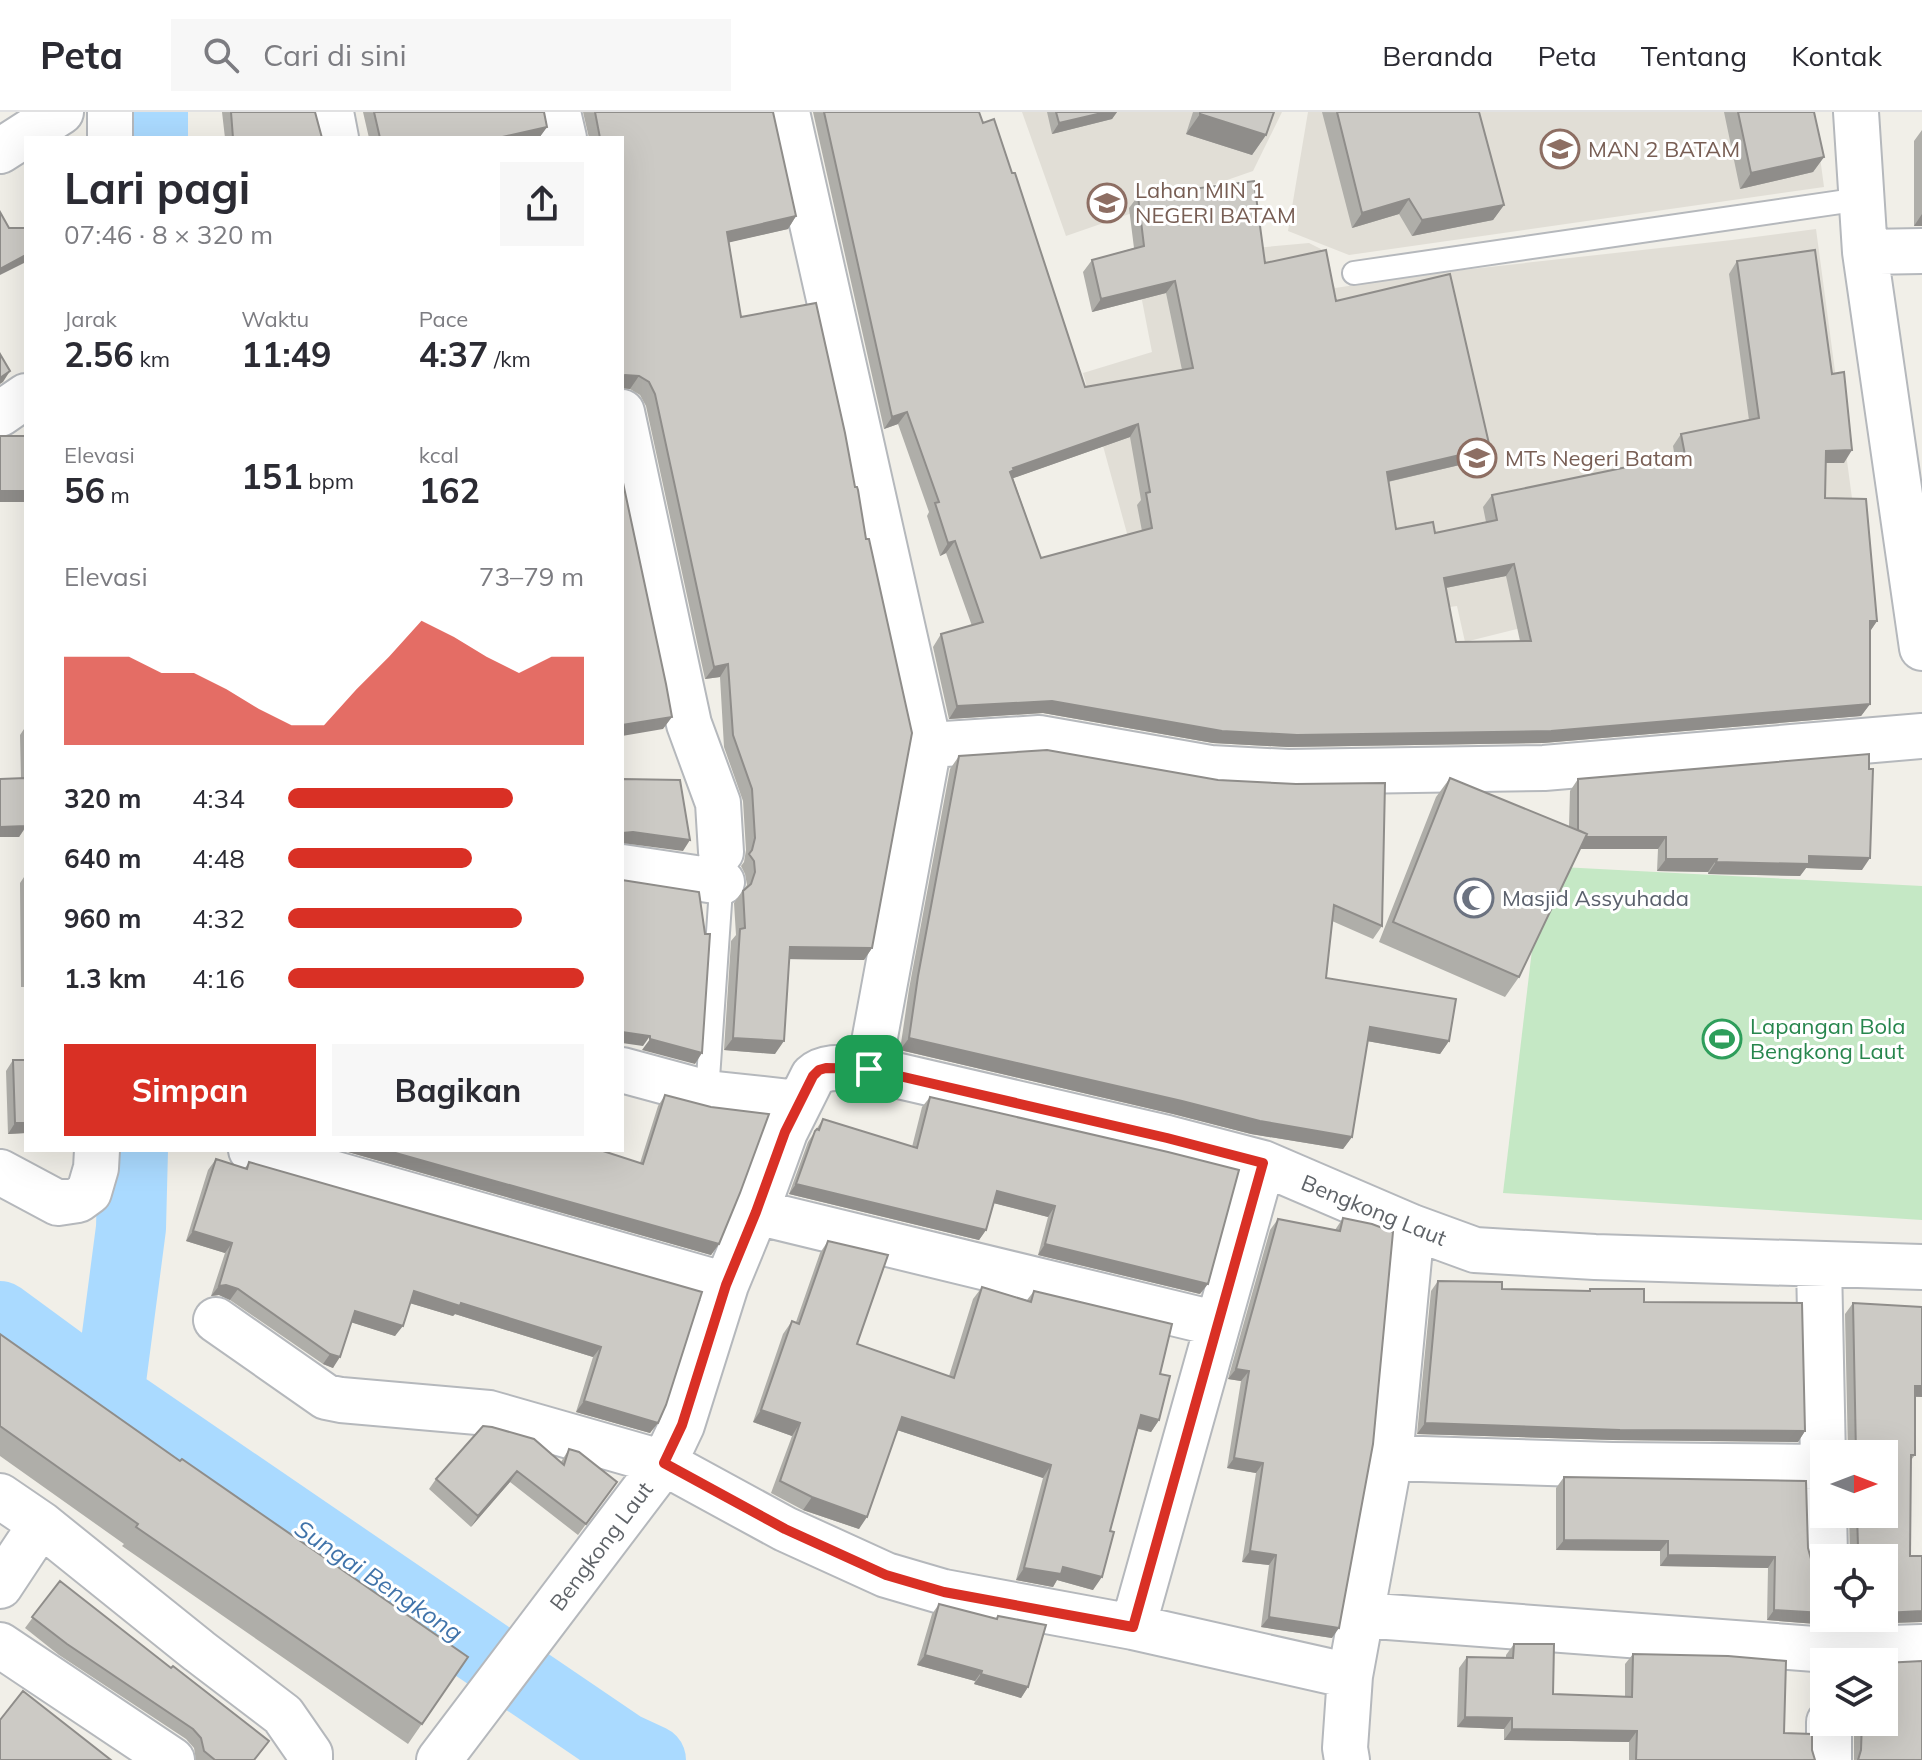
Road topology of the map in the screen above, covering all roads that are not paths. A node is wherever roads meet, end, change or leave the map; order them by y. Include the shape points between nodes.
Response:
1 (61, 112) edge
2 (110, 112) edge
3 (331, 112) edge
4 (558, 112) edge
5 (787, 112) edge
6 (1856, 112) edge
7 (110, 136) edge
8 (336, 136) edge
9 (564, 136) edge
10 (0, 151) edge
11 (1861, 199) junction
12 (1922, 251) edge
13 (1865, 252) junction
14 (1354, 273) dead end
15 (24, 397) edge
16 (0, 414) edge
17 (624, 421) edge
18 (1910, 474) edge
19 (1922, 648) edge
20 (1922, 736) edge
21 (929, 745) junction
22 (624, 867) edge
23 (722, 867) junction
24 (869, 1069) junction
25 (624, 1071) edge
26 (707, 1093) junction
27 (799, 1103) junction
28 (97, 1152) edge
29 (258, 1152) edge
30 (1263, 1163) junction
31 (0, 1172) edge
32 (756, 1212) junction
33 (1412, 1227) junction
34 (1819, 1264) junction
35 (1922, 1267) edge
36 (726, 1285) junction
37 (216, 1320) dead end
38 (1218, 1324) junction
39 (1822, 1440) edge
40 (1390, 1458) junction
41 (664, 1463) junction
42 (1810, 1467) edge
43 (0, 1496) edge
44 (41, 1524) junction
45 (0, 1586) edge
46 (1361, 1615) junction
47 (1133, 1627) junction
48 (1827, 1643) edge
49 (0, 1645) edge
50 (1922, 1647) edge
51 (1350, 1676) junction
52 (1829, 1736) edge
53 (446, 1752) edge
54 (172, 1760) edge
55 (310, 1760) edge
56 (1347, 1760) edge
57 (1829, 1760) edge

1 - 10 street
2 - 7 street
3 - 8 street
4 - 9 street
5 - 21 street
6 - 11 street
11 - 13 street
11 - 14 lane
12 - 13 street
13 - 18 street
15 - 16 street
17 - 23 street via 689,724 718,803
18 - 19 street
20 - 21 street via 1544,768 1288,772 1210,768 1039,738
21 - 24 street
22 - 23 street
23 - 26 lane
24 - 27 street, Bengkong Laut via 819,1070
24 - 30 street, Bengkong Laut
25 - 26 street
26 - 27 street
27 - 32 street, Bengkong Laut
28 - 31 street via 89,1192 78,1200 58,1203
29 - 36 street
30 - 33 street, Bengkong Laut
30 - 38 street
32 - 36 street, Bengkong Laut
32 - 38 street
33 - 34 street, Bengkong Laut via 1475,1250
33 - 40 street
34 - 35 street, Bengkong Laut
34 - 39 street
36 - 41 street, Bengkong Laut via 682,1425
37 - 41 street via 326,1397 489,1413
38 - 47 street
40 - 42 street
40 - 46 street
41 - 47 street via 785,1529 886,1575 944,1592
41 - 53 street, Bengkong Laut
43 - 44 street
44 - 45 street
44 - 55 street via 283,1715
46 - 48 street
46 - 51 street
47 - 51 street
48 - 50 street
49 - 54 street
51 - 56 street
52 - 57 street

